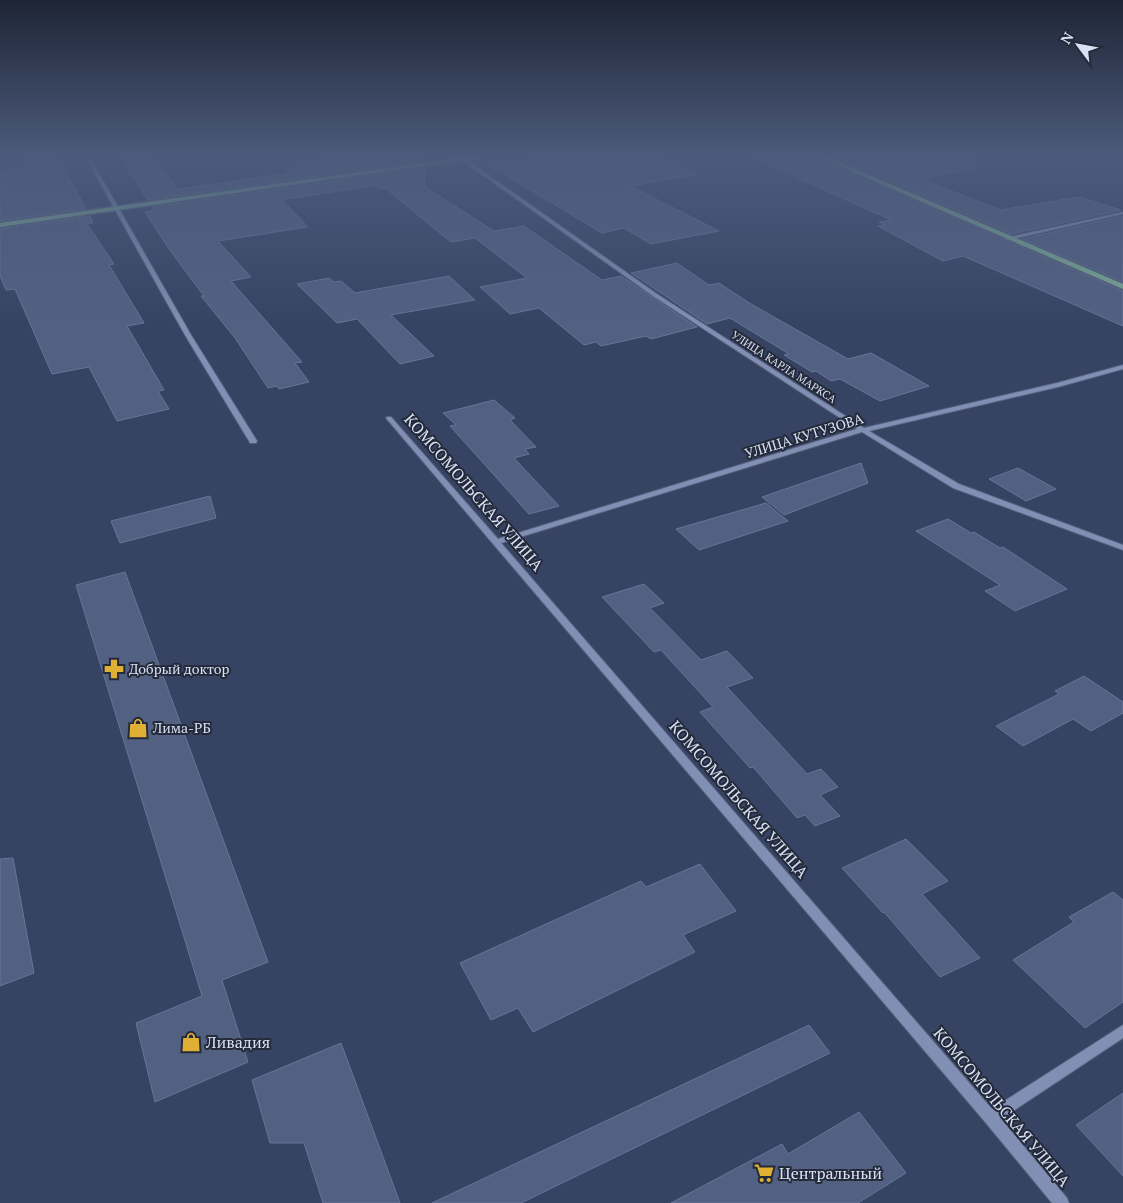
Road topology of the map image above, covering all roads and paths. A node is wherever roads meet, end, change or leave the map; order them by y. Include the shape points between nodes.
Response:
1 (93, 212) edge
2 (118, 212) edge
3 (538, 212) edge
4 (948, 212) edge
5 (1123, 213) edge
6 (0, 225) edge
7 (1008, 238) junction
8 (1123, 287) edge
9 (1123, 367) edge
10 (389, 418) dead end
11 (863, 430) junction
12 (253, 442) dead end
13 (496, 542) junction
14 (1123, 548) edge
15 (1123, 1031) edge
16 (991, 1118) junction
17 (1062, 1203) edge

1 - 6 main road
2 - 12 street
3 - 11 street, УЛИЦА КАРЛА МАРКСА via 655,295
4 - 7 main road
5 - 7 street
7 - 8 main road
9 - 11 street, УЛИЦА КУТУЗОВА
10 - 13 street, КОМСОМОЛЬСКАЯ УЛИЦА
11 - 13 street, УЛИЦА КУТУЗОВА
11 - 14 street, УЛИЦА КАРЛА МАРКСА via 956,486
13 - 16 street, КОМСОМОЛЬСКАЯ УЛИЦА
15 - 16 street
16 - 17 street, КОМСОМОЛЬСКАЯ УЛИЦА

